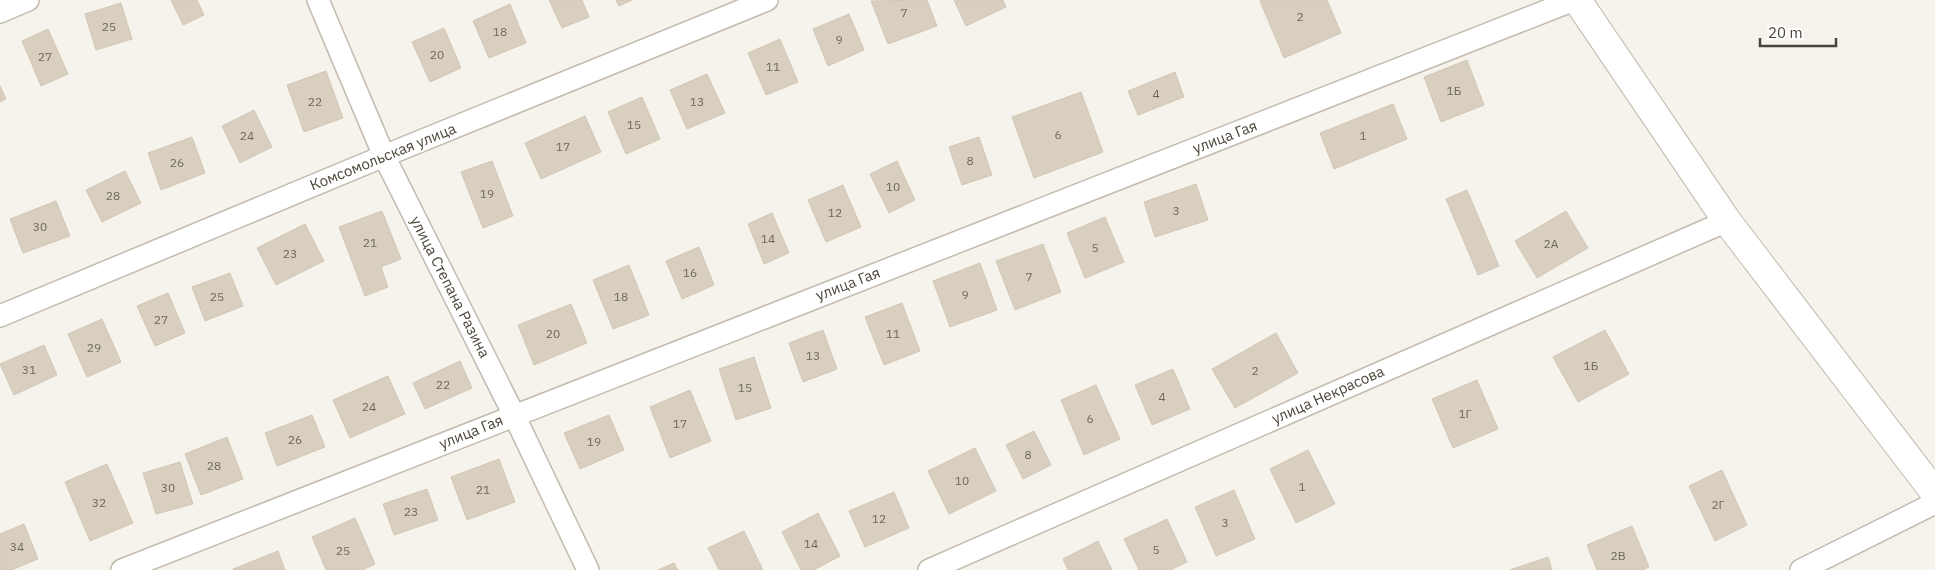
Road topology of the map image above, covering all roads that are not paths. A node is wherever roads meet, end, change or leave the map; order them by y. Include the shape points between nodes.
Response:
1 (28, 0) edge
2 (318, 0) edge
3 (767, 0) edge
4 (1576, 0) edge
5 (0, 12) edge
6 (384, 156) junction
7 (1727, 220) junction
8 (0, 316) edge
9 (514, 414) junction
10 (1935, 493) edge
11 (1935, 503) edge
12 (122, 570) edge
13 (588, 570) edge
14 (929, 570) edge
15 (1801, 570) edge

1 - 5 street
2 - 6 street, улица Степана Разина
3 - 6 street, Комсомольская улица
4 - 7 street
4 - 9 street, улица Гая
6 - 8 street, Комсомольская улица
6 - 9 street, улица Степана Разина
7 - 10 street
7 - 14 street, улица Некрасова
9 - 12 street, улица Гая
9 - 13 street, улица Степана Разина
11 - 15 street

